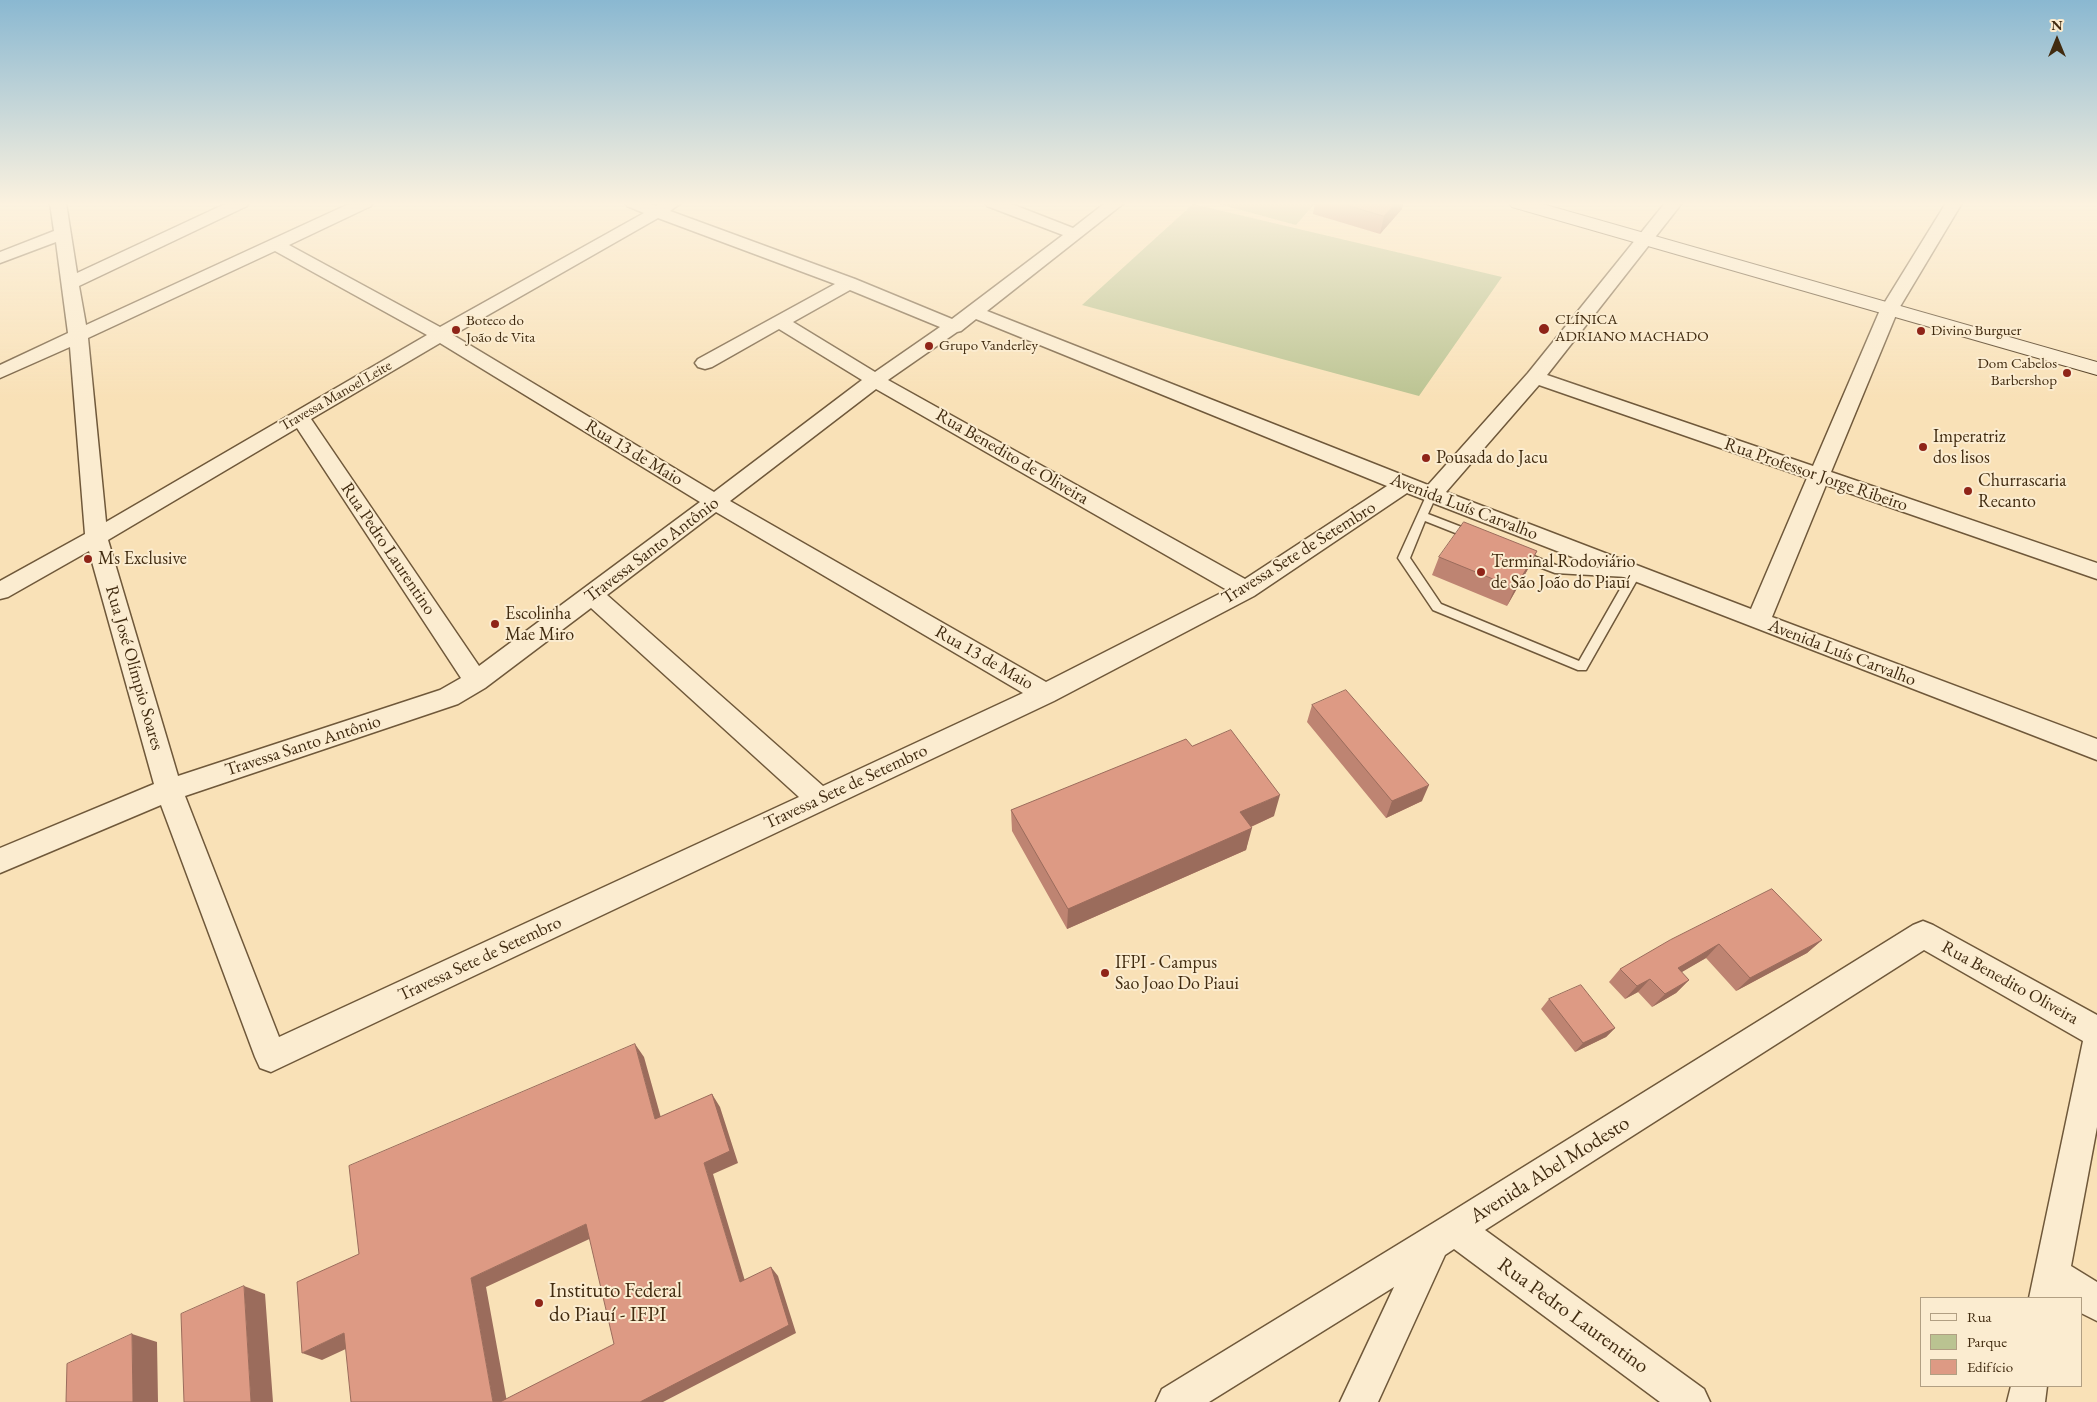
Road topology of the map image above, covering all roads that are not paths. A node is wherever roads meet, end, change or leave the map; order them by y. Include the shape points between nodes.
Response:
1 (67, 268) edge
2 (102, 268) edge
3 (223, 268) edge
4 (320, 268) edge
5 (559, 268) edge
6 (813, 268) edge
7 (1030, 268) edge
8 (1620, 268) edge
9 (1772, 268) edge
10 (1914, 268) edge
11 (849, 283) junction
12 (69, 284) junction
13 (1893, 303) junction
14 (974, 312) junction
15 (780, 322) junction
16 (955, 326) junction
17 (78, 335) junction
18 (440, 336) junction
19 (2097, 351) edge
20 (705, 363) dead end
21 (2097, 369) edge
22 (0, 372) edge
23 (1535, 377) junction
24 (875, 380) junction
25 (300, 417) junction
26 (1820, 477) junction
27 (1404, 485) junction
28 (1432, 494) junction
29 (715, 502) junction
30 (1422, 516) junction
31 (96, 537) junction
32 (1484, 541) edge
33 (1502, 548) edge
34 (2097, 571) edge
35 (1636, 574) junction
36 (1246, 590) junction
37 (0, 591) edge
38 (592, 596) junction
39 (1758, 621) junction
40 (476, 681) junction
41 (1045, 694) junction
42 (2097, 750) edge
43 (169, 790) junction
44 (819, 799) junction
45 (0, 861) edge
46 (1923, 934) joint
47 (2097, 1032) edge
48 (2097, 1044) edge
49 (271, 1057) joint
50 (1444, 1236) junction
51 (2050, 1286) edge
52 (2080, 1297) edge
53 (2082, 1298) edge
54 (2097, 1303) edge
55 (2029, 1387) edge
56 (1175, 1402) edge
57 (1359, 1402) edge
58 (1691, 1402) edge
59 (2026, 1402) edge

1 - 12 street, Rua José Olímpio Soares
2 - 12 street
3 - 17 street
4 - 18 street, Rua 13 de Maio
5 - 18 street, Travessa Manoel Leite
6 - 11 street
7 - 14 street, Travessa Santo Antônio
8 - 23 street
9 - 13 main road
10 - 13 street
11 - 15 street
11 - 16 street
12 - 17 street, Rua José Olímpio Soares
13 - 19 main road
13 - 21 main road
13 - 26 street
14 - 16 street, Travessa Santo Antônio
14 - 27 street, Avenida Luís Carvalho
15 - 20 street
15 - 24 street, Rua Benedito de Oliveira
16 - 24 street, Travessa Santo Antônio
17 - 22 street
17 - 31 street, Rua José Olímpio Soares
18 - 25 street, Travessa Manoel Leite
18 - 29 street, Rua 13 de Maio
23 - 26 street, Rua Professor Jorge Ribeiro
23 - 28 street
24 - 29 street, Travessa Santo Antônio
24 - 36 street, Rua Benedito de Oliveira
25 - 31 street, Travessa Manoel Leite
25 - 40 street, Rua Pedro Laurentino
26 - 34 street, Rua Professor Jorge Ribeiro
26 - 39 street
27 - 28 street, Avenida Luís Carvalho
27 - 36 street, Travessa Sete de Setembro
28 - 30 lane
28 - 35 street, Avenida Luís Carvalho
29 - 38 street, Travessa Santo Antônio
29 - 41 street, Rua 13 de Maio
30 - 32 lane
30 - 35 lane via 1404,558 1436,607 1582,667
31 - 37 street, Travessa Manoel Leite
31 - 43 street, Rua José Olímpio Soares
33 - 35 lane via 1555,569
35 - 39 street, Avenida Luís Carvalho
36 - 41 street, Travessa Sete de Setembro
38 - 40 street, Travessa Santo Antônio
38 - 44 street
39 - 42 street, Avenida Luís Carvalho
40 - 43 street, Travessa Santo Antônio via 449,697
41 - 44 street, Travessa Sete de Setembro
43 - 45 street, Travessa Santo Antônio
43 - 49 street, Rua José Olímpio Soares
44 - 49 street, Travessa Sete de Setembro
46 - 47 street, Rua Benedito Oliveira
46 - 50 street, Avenida Abel Modesto
48 - 51 street
50 - 56 street, Avenida Abel Modesto
50 - 57 street
50 - 58 street, Rua Pedro Laurentino
51 - 52 street
53 - 54 street
55 - 59 street

